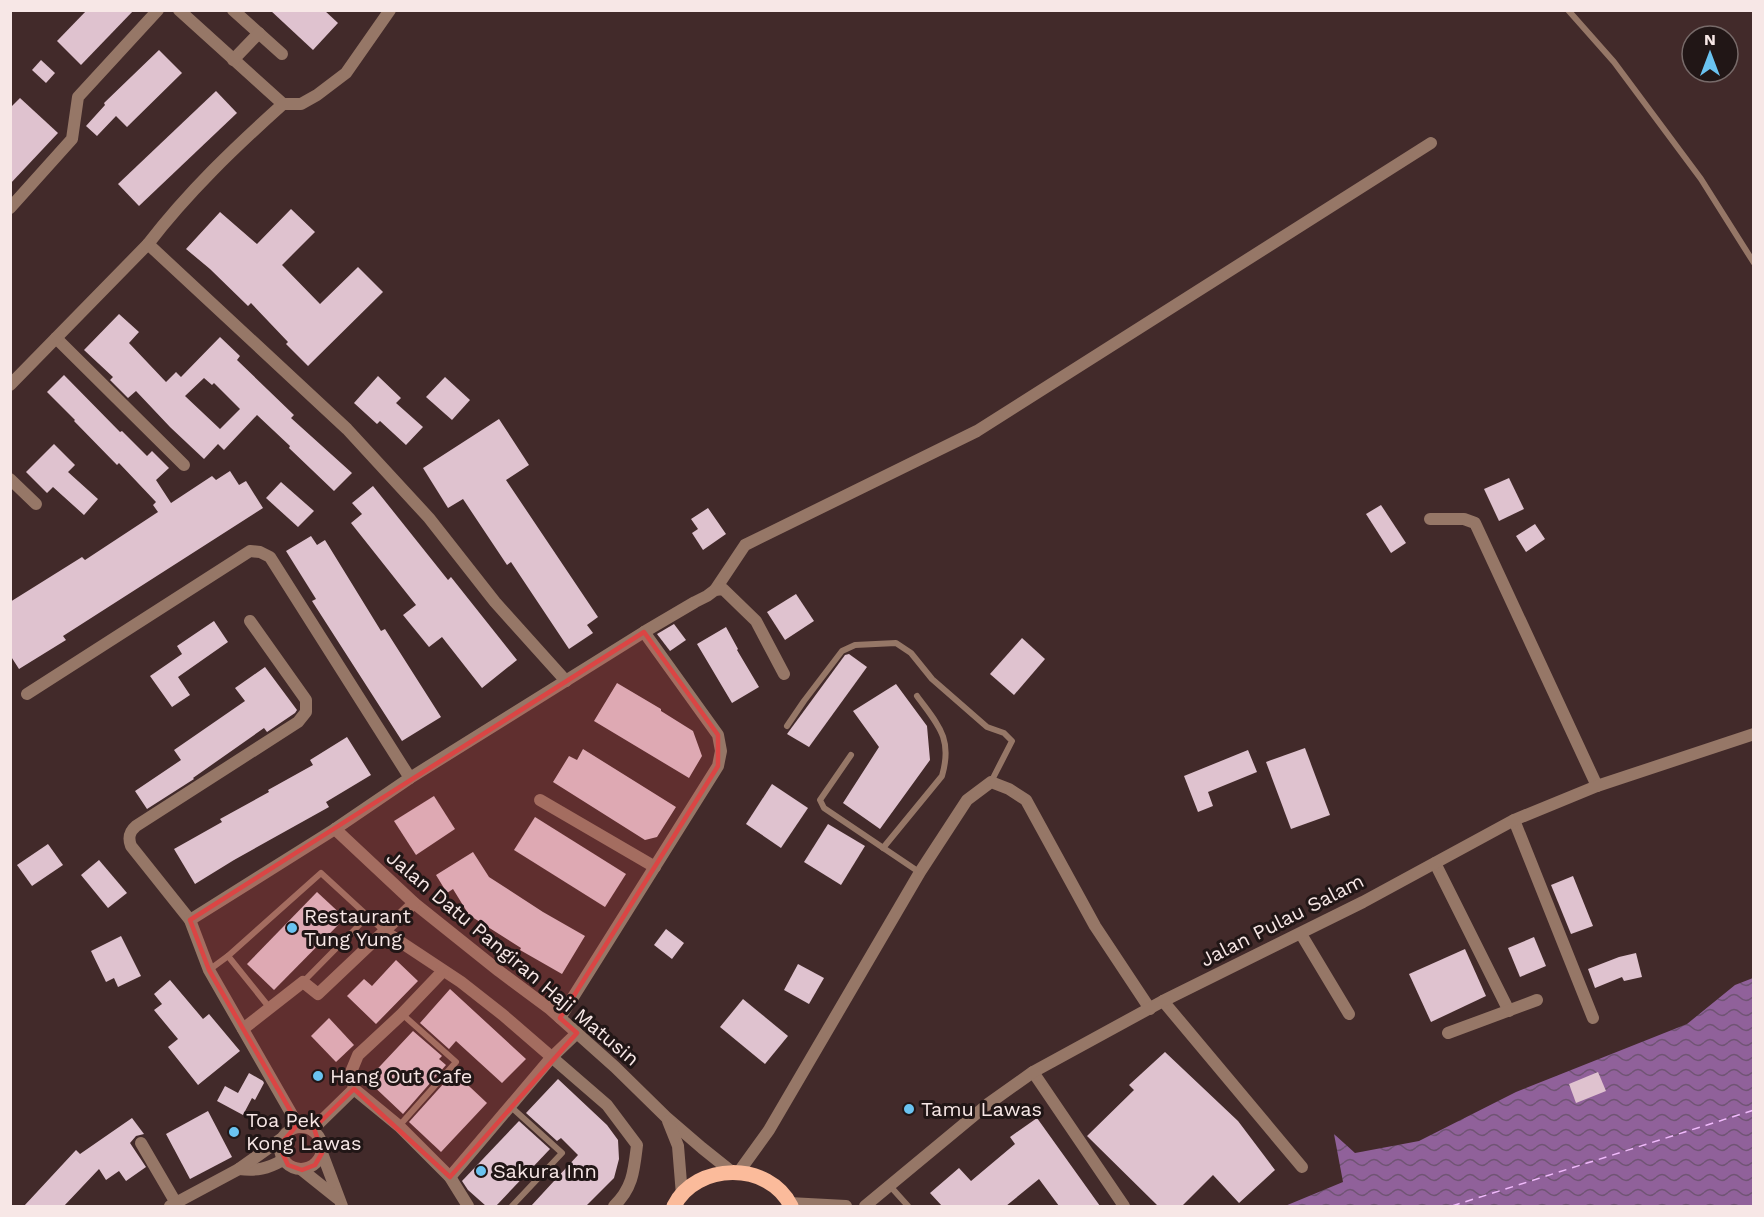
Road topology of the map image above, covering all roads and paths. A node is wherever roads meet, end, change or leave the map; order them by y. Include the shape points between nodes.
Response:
1 (158, 10) edge
2 (179, 10) edge
3 (233, 10) edge
4 (390, 10) edge
5 (1568, 10) edge
6 (259, 33) junction
7 (282, 54) dead end
8 (233, 60) junction
9 (283, 104) junction
10 (1431, 143) dead end
11 (10, 208) edge
12 (148, 244) junction
13 (1754, 263) edge
14 (56, 338) junction
15 (10, 385) edge
16 (184, 465) dead end
17 (10, 479) edge
18 (36, 504) dead end
19 (1430, 519) dead end
20 (715, 590) junction
21 (250, 621) dead end
22 (644, 632) junction
23 (784, 674) dead end
24 (566, 681) junction
25 (27, 694) dead end
26 (917, 696) dead end
27 (787, 726) dead end
28 (1754, 734) edge
29 (851, 755) dead end
30 (410, 778) junction
31 (991, 782) junction
32 (1597, 786) junction
33 (540, 800) dead end
34 (1514, 820) junction
35 (335, 829) junction
36 (883, 848) junction
37 (1435, 863) junction
38 (655, 867) junction
39 (920, 872) junction
40 (414, 903) junction
41 (368, 916) junction
42 (190, 920) junction
43 (384, 931) junction
44 (1301, 934) junction
45 (228, 956) junction
46 (209, 970) junction
47 (443, 971) junction
48 (303, 982) junction
49 (1537, 1000) dead end
50 (1163, 1001) junction
51 (269, 1007) junction
52 (1150, 1009) junction
53 (1509, 1011) junction
54 (402, 1014) junction
55 (1349, 1014) dead end
56 (560, 1018) junction
57 (1593, 1018) dead end
58 (243, 1029) junction
59 (577, 1033) junction
60 (1449, 1033) dead end
61 (551, 1058) junction
62 (1033, 1072) junction
63 (354, 1089) junction
64 (510, 1106) junction
65 (666, 1117) junction
66 (399, 1125) junction
67 (299, 1127) junction
68 (312, 1130) junction
69 (281, 1139) junction
70 (141, 1143) dead end
71 (322, 1153) junction
72 (283, 1160) junction
73 (1302, 1167) dead end
74 (239, 1169) junction
75 (302, 1170) junction
76 (735, 1173) junction
77 (450, 1177) junction
78 (890, 1186) junction
79 (340, 1203) edge
80 (675, 1203) edge
81 (173, 1205) edge
82 (790, 1205) edge
83 (468, 1206) edge
84 (512, 1206) edge
85 (614, 1206) edge
86 (846, 1206) edge
87 (865, 1206) edge
88 (908, 1206) edge
89 (1124, 1206) edge

1 - 11 street via 78,97 72,138
2 - 8 street
3 - 6 street
4 - 9 street via 346,73 301,104
5 - 13 lane via 1614,62 1701,179
6 - 7 street
6 - 8 street
8 - 9 street
9 - 12 street via 231,150
10 - 20 street via 977,431 744,545
12 - 14 street
12 - 24 street via 347,429 429,518 495,603
14 - 15 street
14 - 16 street
17 - 18 street
19 - 32 street via 1464,519 1475,523
20 - 22 street
20 - 23 street via 723,589 756,621
21 - 42 street via 306,700 306,712 298,722 129,834 131,846
22 - 24 street
22 - 38 street via 718,735 721,751 718,766
24 - 30 street
25 - 30 street via 250,551 260,552 270,557
26 - 36 lane via 941,728 947,754 945,763 942,776
27 - 31 lane via 842,651 855,645 896,643 987,727 1012,741
28 - 32 street, Jalan Pulau Salam
29 - 36 lane via 820,800 824,808
30 - 35 street
31 - 39 street via 967,800
31 - 52 street via 1026,800 1095,926
32 - 34 street, Jalan Pulau Salam
33 - 38 street
34 - 37 street, Jalan Pulau Salam
34 - 57 street
35 - 40 street, Jalan Datu Pangiran Haji Matusin
35 - 42 street
36 - 39 lane
37 - 44 street, Jalan Pulau Salam
37 - 53 street
38 - 56 street
39 - 76 street via 770,1131
40 - 43 street
40 - 56 street, Jalan Datu Pangiran Haji Matusin
41 - 43 lane
41 - 45 lane via 321,873
41 - 48 lane
42 - 46 street
43 - 47 street
43 - 48 street via 318,993
44 - 50 street, Jalan Pulau Salam
44 - 55 street
45 - 46 lane
45 - 51 lane
46 - 58 street
47 - 54 street
47 - 61 street via 503,1015
48 - 51 street
49 - 53 street
50 - 52 street, Jalan Pulau Salam
50 - 73 street
51 - 58 street
52 - 62 street, Jalan Pulau Salam
53 - 60 street
54 - 63 street via 358,1055 351,1072
54 - 66 lane via 456,1062
56 - 59 street, Jalan Datu Pangiran Haji Matusin
58 - 67 street
59 - 61 street
59 - 65 street, Jalan Datu Pangiran Haji Matusin
61 - 64 street
61 - 85 street via 607,1105 637,1145 634,1176
62 - 78 street, Jalan Pulau Salam via 988,1104
62 - 89 street
63 - 66 street
63 - 68 street
64 - 77 street
64 - 84 lane via 562,1153
65 - 76 street, Jalan Datu Pangiran Haji Matusin
65 - 80 street via 678,1146
66 - 77 street
67 - 68 street
67 - 69 street via 292,1128
68 - 71 street via 321,1140
69 - 72 street
69 - 74 street
70 - 81 street
71 - 75 street via 315,1165
71 - 79 street
72 - 74 street via 254,1171
72 - 75 street
74 - 81 street
75 - 79 street
76 - 80 main road via 710,1176 690,1186
76 - 82 main road via 754,1176 774,1186
77 - 83 street
78 - 87 street, Jalan Pulau Salam
78 - 88 lane
82 - 86 street

